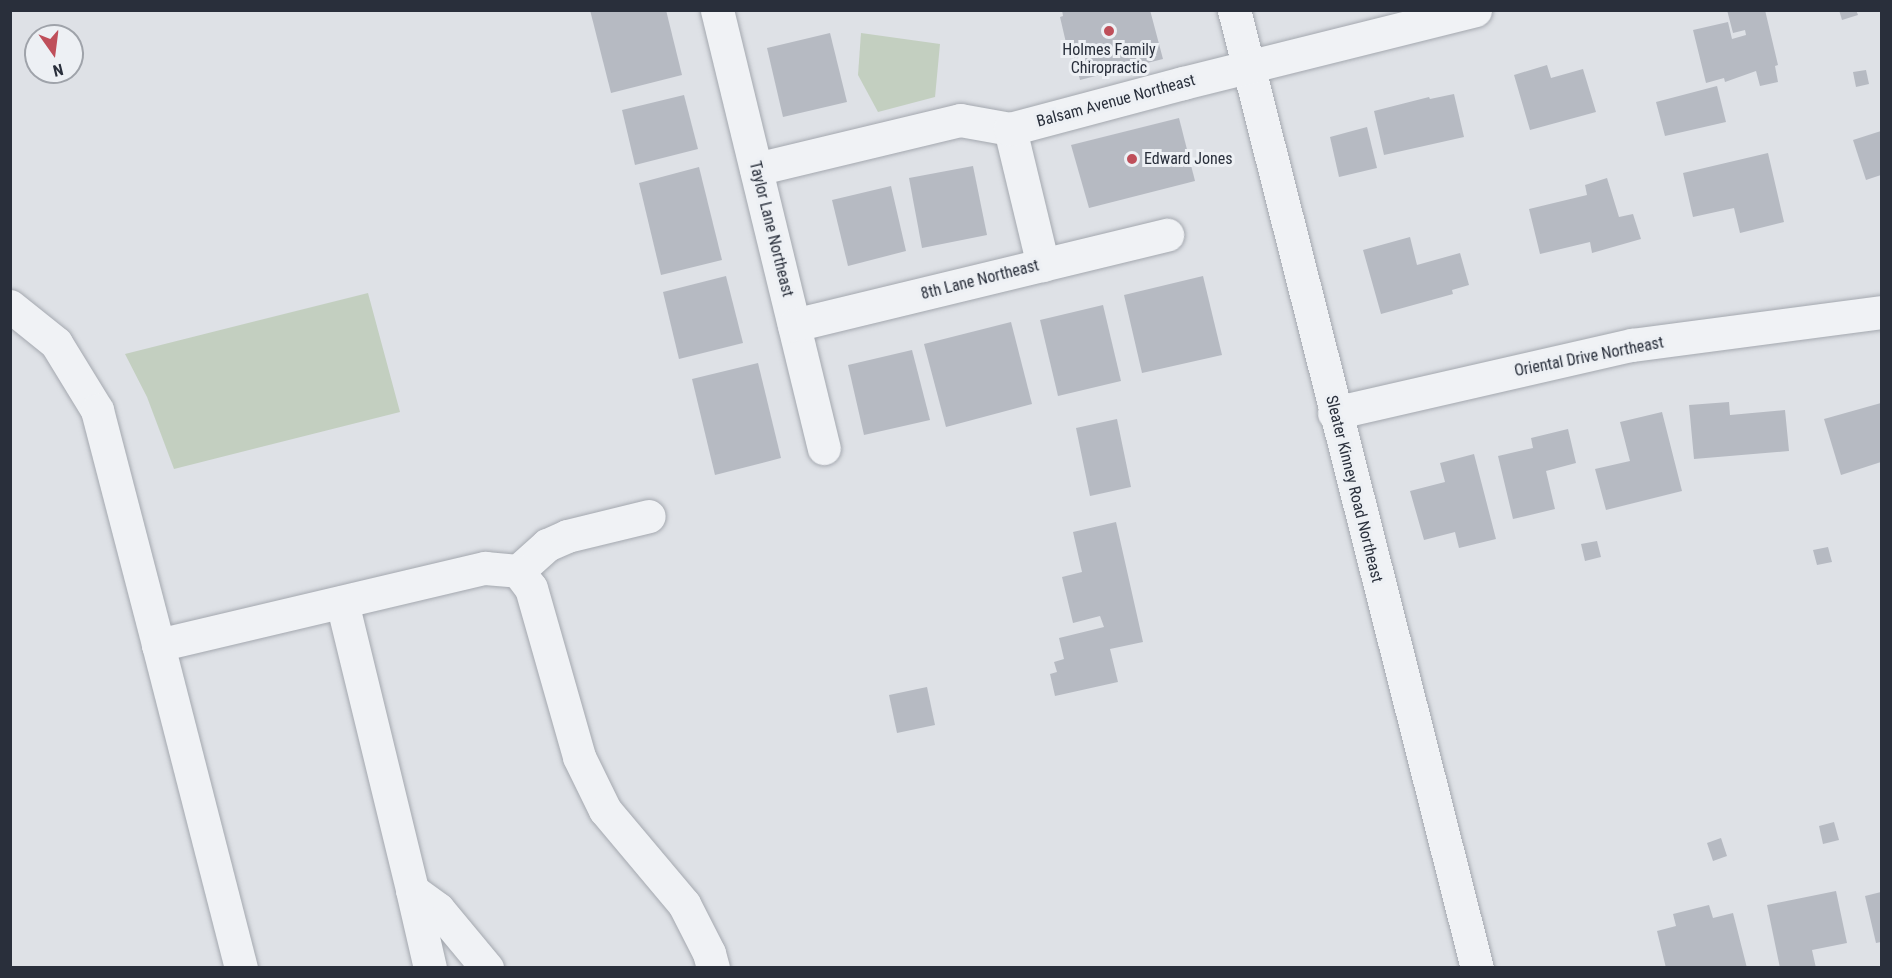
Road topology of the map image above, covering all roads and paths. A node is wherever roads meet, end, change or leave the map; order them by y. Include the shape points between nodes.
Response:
1 (717, 10) edge
2 (1234, 10) edge
3 (1475, 10) edge
4 (1249, 67) junction
5 (1010, 129) junction
6 (756, 170) junction
7 (1167, 235) dead end
8 (1042, 265) junction
9 (10, 306) edge
10 (1881, 312) edge
11 (794, 325) junction
12 (1334, 412) junction
13 (824, 448) dead end
14 (649, 516) dead end
15 (518, 571) junction
16 (342, 602) junction
17 (159, 645) junction
18 (411, 890) junction
19 (241, 968) edge
20 (430, 968) edge
21 (487, 968) edge
22 (713, 968) edge
23 (1477, 968) edge

1 - 6 street, Taylor Lane Northeast
2 - 4 street, Sleater Kinney Road Northeast
3 - 4 street, Balsam Avenue Northeast
4 - 5 street, Balsam Avenue Northeast
4 - 12 street, Sleater Kinney Road Northeast
5 - 6 street, Balsam Avenue Northeast via 960,120
5 - 8 street
6 - 11 street, Taylor Lane Northeast
7 - 8 street, 8th Lane Northeast
8 - 11 street, 8th Lane Northeast
9 - 17 street via 56,343 97,410
10 - 12 street, Oriental Drive Northeast via 1632,345
11 - 13 street, Taylor Lane Northeast
12 - 23 street, Sleater Kinney Road Northeast
14 - 15 street via 567,536 547,545
15 - 16 street via 485,568
15 - 22 street via 531,588 579,757 605,810 684,904 710,953
16 - 17 street
16 - 18 street
17 - 19 street
18 - 20 street
18 - 21 street via 438,909

